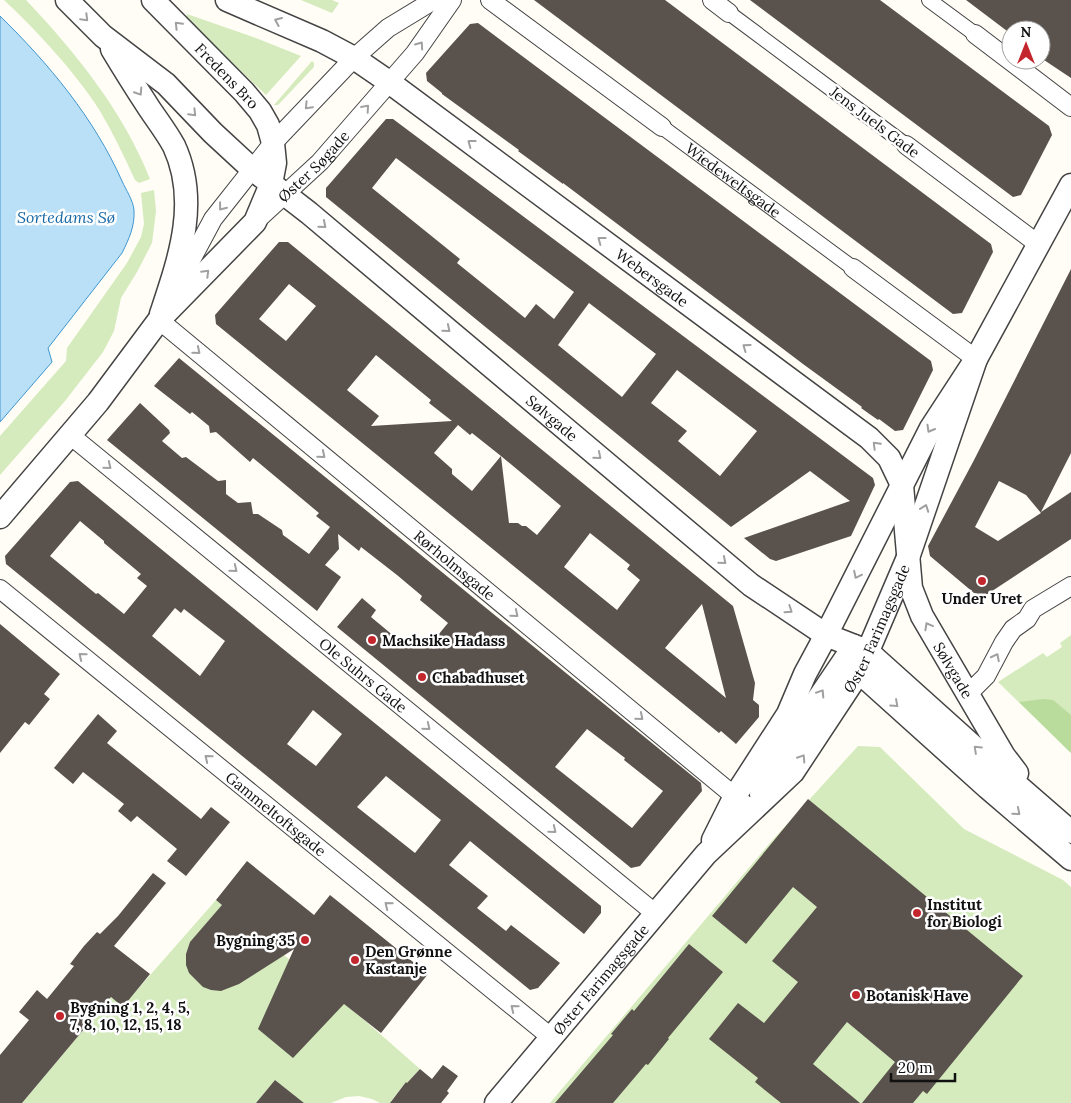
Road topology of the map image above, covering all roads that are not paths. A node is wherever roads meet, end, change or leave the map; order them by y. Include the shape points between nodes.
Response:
1 (68, 0) edge
2 (154, 0) edge
3 (227, 0) edge
4 (434, 0) edge
5 (452, 0) edge
6 (490, 0) edge
7 (712, 0) edge
8 (929, 0) edge
9 (729, 13) joint
10 (975, 34) joint
11 (103, 36) junction
12 (354, 58) junction
13 (389, 82) junction
14 (1071, 107) edge
15 (662, 127) joint
16 (273, 143) junction
17 (906, 145) joint
18 (252, 169) junction
19 (1071, 185) edge
20 (278, 189) junction
21 (1038, 244) junction
22 (852, 268) joint
23 (159, 320) junction
24 (976, 359) junction
25 (70, 435) junction
26 (902, 485) junction
27 (0, 517) edge
28 (908, 544) junction
29 (1071, 586) edge
30 (0, 589) edge
31 (826, 635) junction
32 (857, 656) junction
33 (967, 695) junction
34 (735, 796) junction
35 (752, 810) junction
36 (1068, 830) edge
37 (706, 854) junction
38 (1071, 859) edge
39 (656, 914) junction
40 (552, 1038) junction
41 (496, 1103) edge

1 -> 11 street
16 -> 2 street, Fredens Bro via 260,111
12 -> 3 street via 304,32
4 - 12 street via 388,28
13 -> 5 street, Øster Søgade
6 - 15 street, Wiedeweltsgade
7 - 9 street, Jens Juels Gade
8 - 10 street
9 - 17 street, Jens Juels Gade
10 - 14 street
11 -> 18 street via 166,84
11 -> 23 street via 173,146 184,177 183,242
12 - 13 street, Webersgade
12 -> 16 street
20 -> 13 street, Øster Søgade via 320,162
26 -> 13 street, Webersgade via 889,458 869,438
15 - 22 street, Wiedeweltsgade
16 - 18 street
16 - 20 street, Fredens Bro
17 - 21 street, Jens Juels Gade
18 - 20 street, Sølvgade
18 -> 23 street via 214,219
19 - 21 street, Øster Farimagsgade
23 -> 20 street, Fredens Bro via 255,222
20 -> 31 street, Sølvgade via 751,585
21 - 24 street, Øster Farimagsgade
22 - 24 street, Wiedeweltsgade
23 - 25 street
23 -> 34 street, Rørholmsgade
24 -> 26 street, Øster Farimagsgade via 931,428
28 -> 24 street, Øster Farimagsgade
25 - 27 street
25 -> 39 street, Ole Suhrs Gade
26 - 28 street, Sølvgade
26 -> 31 street, Øster Farimagsgade
28 - 32 street, Øster Farimagsgade
33 -> 28 street, Sølvgade via 922,616 911,588
33 -> 29 street via 986,676 1013,629 1033,609
40 -> 30 street, Gammeltoftsgade
31 - 32 street, Sølvgade
31 - 34 street, Øster Farimagsgade via 788,714
35 -> 32 street, Øster Farimagsgade via 789,742 823,689
36 -> 32 street, Sølvgade via 947,721
32 -> 38 street, Sølvgade via 988,788
33 - 36 street, Sølvgade via 1004,756
34 - 35 street, Rørholmsgade
34 - 37 street, Øster Farimagsgade
35 - 37 street, Øster Farimagsgade
37 - 39 street, Øster Farimagsgade
39 - 40 street, Øster Farimagsgade
40 - 41 street, Øster Farimagsgade

